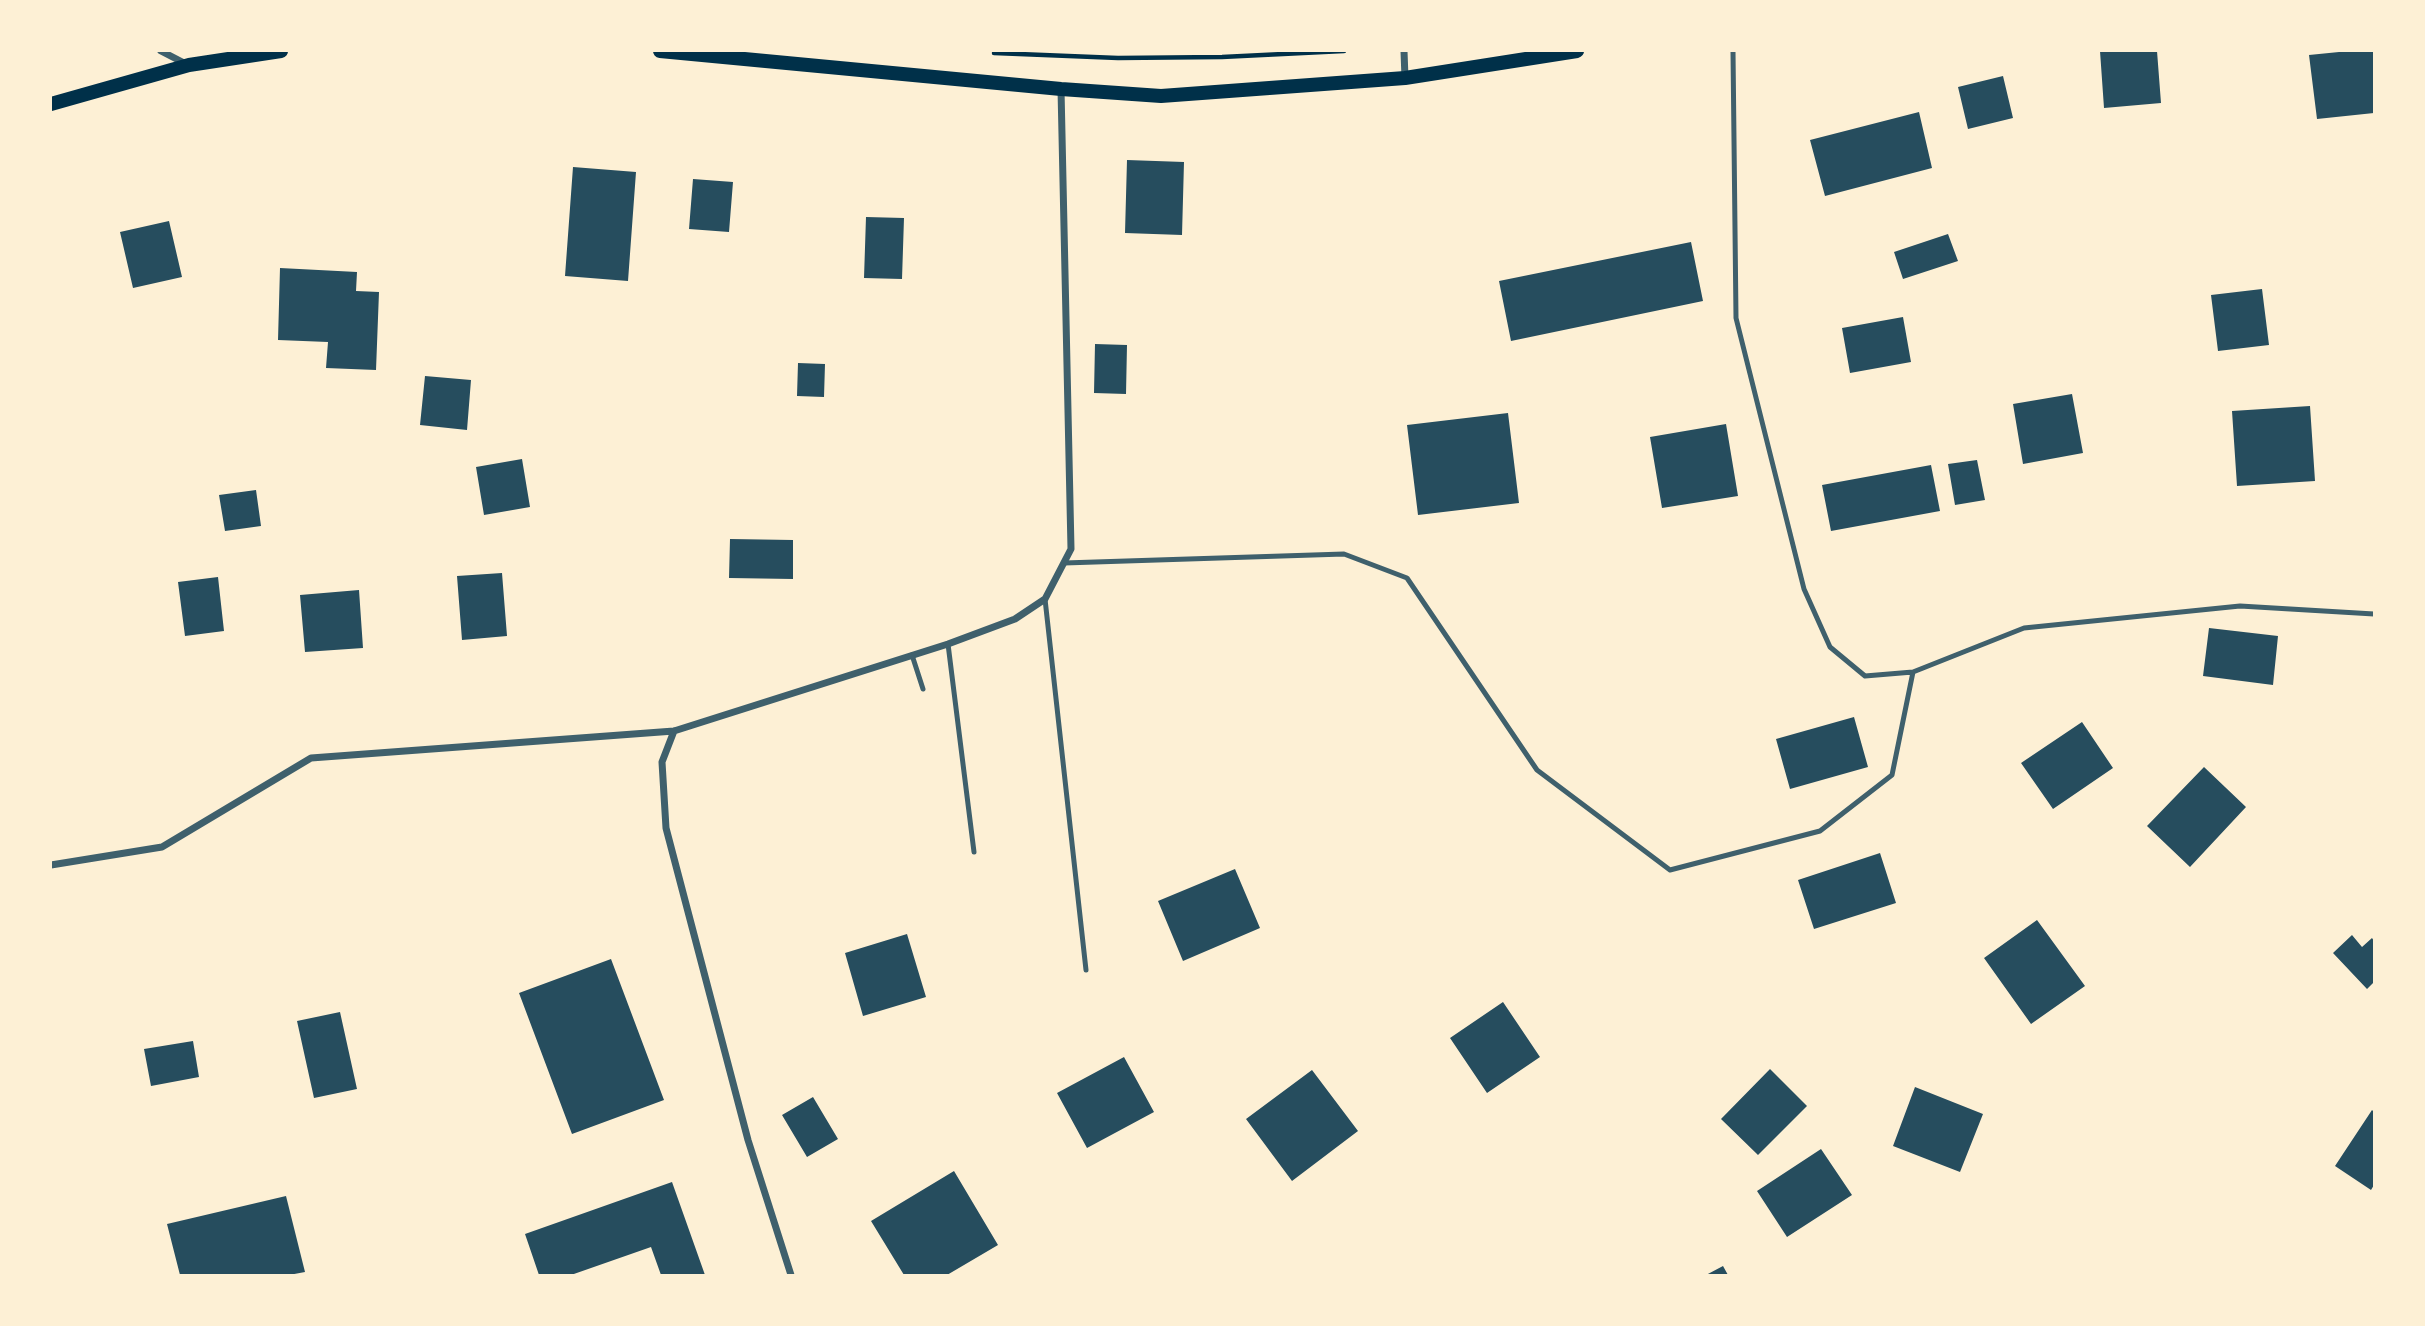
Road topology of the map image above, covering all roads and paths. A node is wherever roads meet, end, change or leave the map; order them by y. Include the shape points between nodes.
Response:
1 (161, 51) edge
2 (281, 51) edge
3 (660, 51) edge
4 (1344, 51) edge
5 (1404, 51) edge
6 (1577, 51) edge
7 (1733, 51) edge
8 (989, 53) dead end
9 (746, 54) edge
10 (189, 65) junction
11 (1405, 78) junction
12 (1061, 89) junction
13 (51, 104) edge
14 (1064, 563) junction
15 (1045, 599) junction
16 (2374, 614) edge
17 (948, 644) junction
18 (912, 655) junction
19 (1913, 672) junction
20 (923, 689) dead end
21 (674, 731) junction
22 (974, 852) dead end
23 (51, 865) edge
24 (1086, 970) dead end
25 (791, 1275) edge

1 - 10 street
2 - 10 main road
3 - 9 main road
4 - 8 path via 1131,58
5 - 11 street
6 - 11 main road
7 - 19 lane via 1737,318 1804,589 1830,647 1865,676
9 - 12 main road via 852,70
10 - 13 main road
11 - 12 main road via 1161,96
12 - 14 street via 1071,549
14 - 15 street
14 - 19 lane via 1344,554 1408,578 1537,770 1670,870 1820,831 1892,775
15 - 17 street via 1015,619
15 - 24 lane
16 - 19 lane via 2240,606 2024,628
17 - 18 street
17 - 22 lane
18 - 20 lane
18 - 21 street
21 - 23 street via 311,758 162,847
21 - 25 street via 662,762 666,828 748,1140

